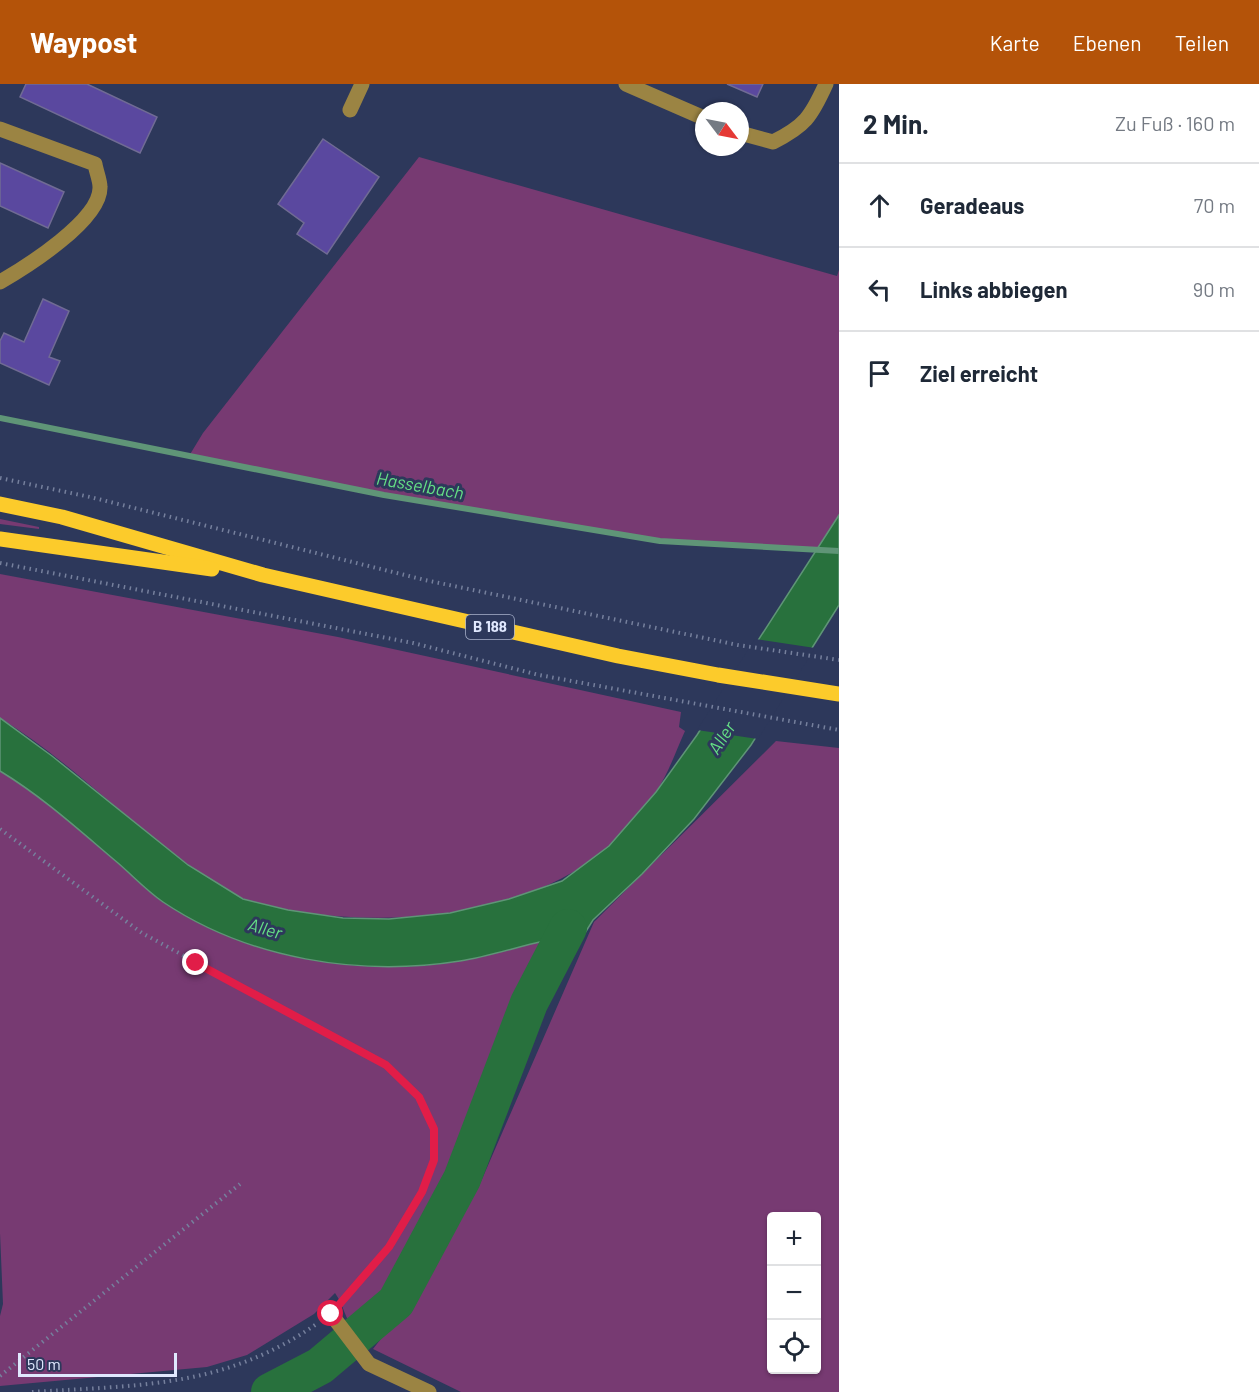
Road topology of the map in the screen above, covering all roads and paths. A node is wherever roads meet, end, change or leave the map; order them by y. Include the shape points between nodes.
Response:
1 (362, 84) edge
2 (626, 84) edge
3 (826, 84) edge
4 (351, 110) dead end
5 (695, 114) edge
6 (0, 129) edge
7 (749, 135) edge
8 (0, 282) edge
9 (0, 478) edge
10 (0, 504) edge
11 (0, 539) edge
12 (0, 563) edge
13 (263, 575) junction
14 (839, 660) edge
15 (839, 694) edge
16 (839, 730) edge
17 (0, 829) edge
18 (240, 1184) dead end
19 (331, 1314) junction
20 (0, 1376) edge
21 (32, 1392) edge
22 (429, 1392) edge

1 - 4 street
2 - 5 street
3 - 7 street via 815,109 798,129 773,142
6 - 8 street via 95,164 100,189 91,214 29,266
9 - 14 path via 425,580 738,645
10 - 13 main road, B 188 via 62,517
11 - 13 main road, B 188
12 - 16 path via 413,643 539,675
13 - 15 main road, B 188 via 618,656
17 - 19 path via 142,933 386,1065 419,1097 434,1129 434,1160 422,1192 389,1247
18 - 20 path
19 - 21 path via 249,1363 206,1376
19 - 22 street via 369,1364

